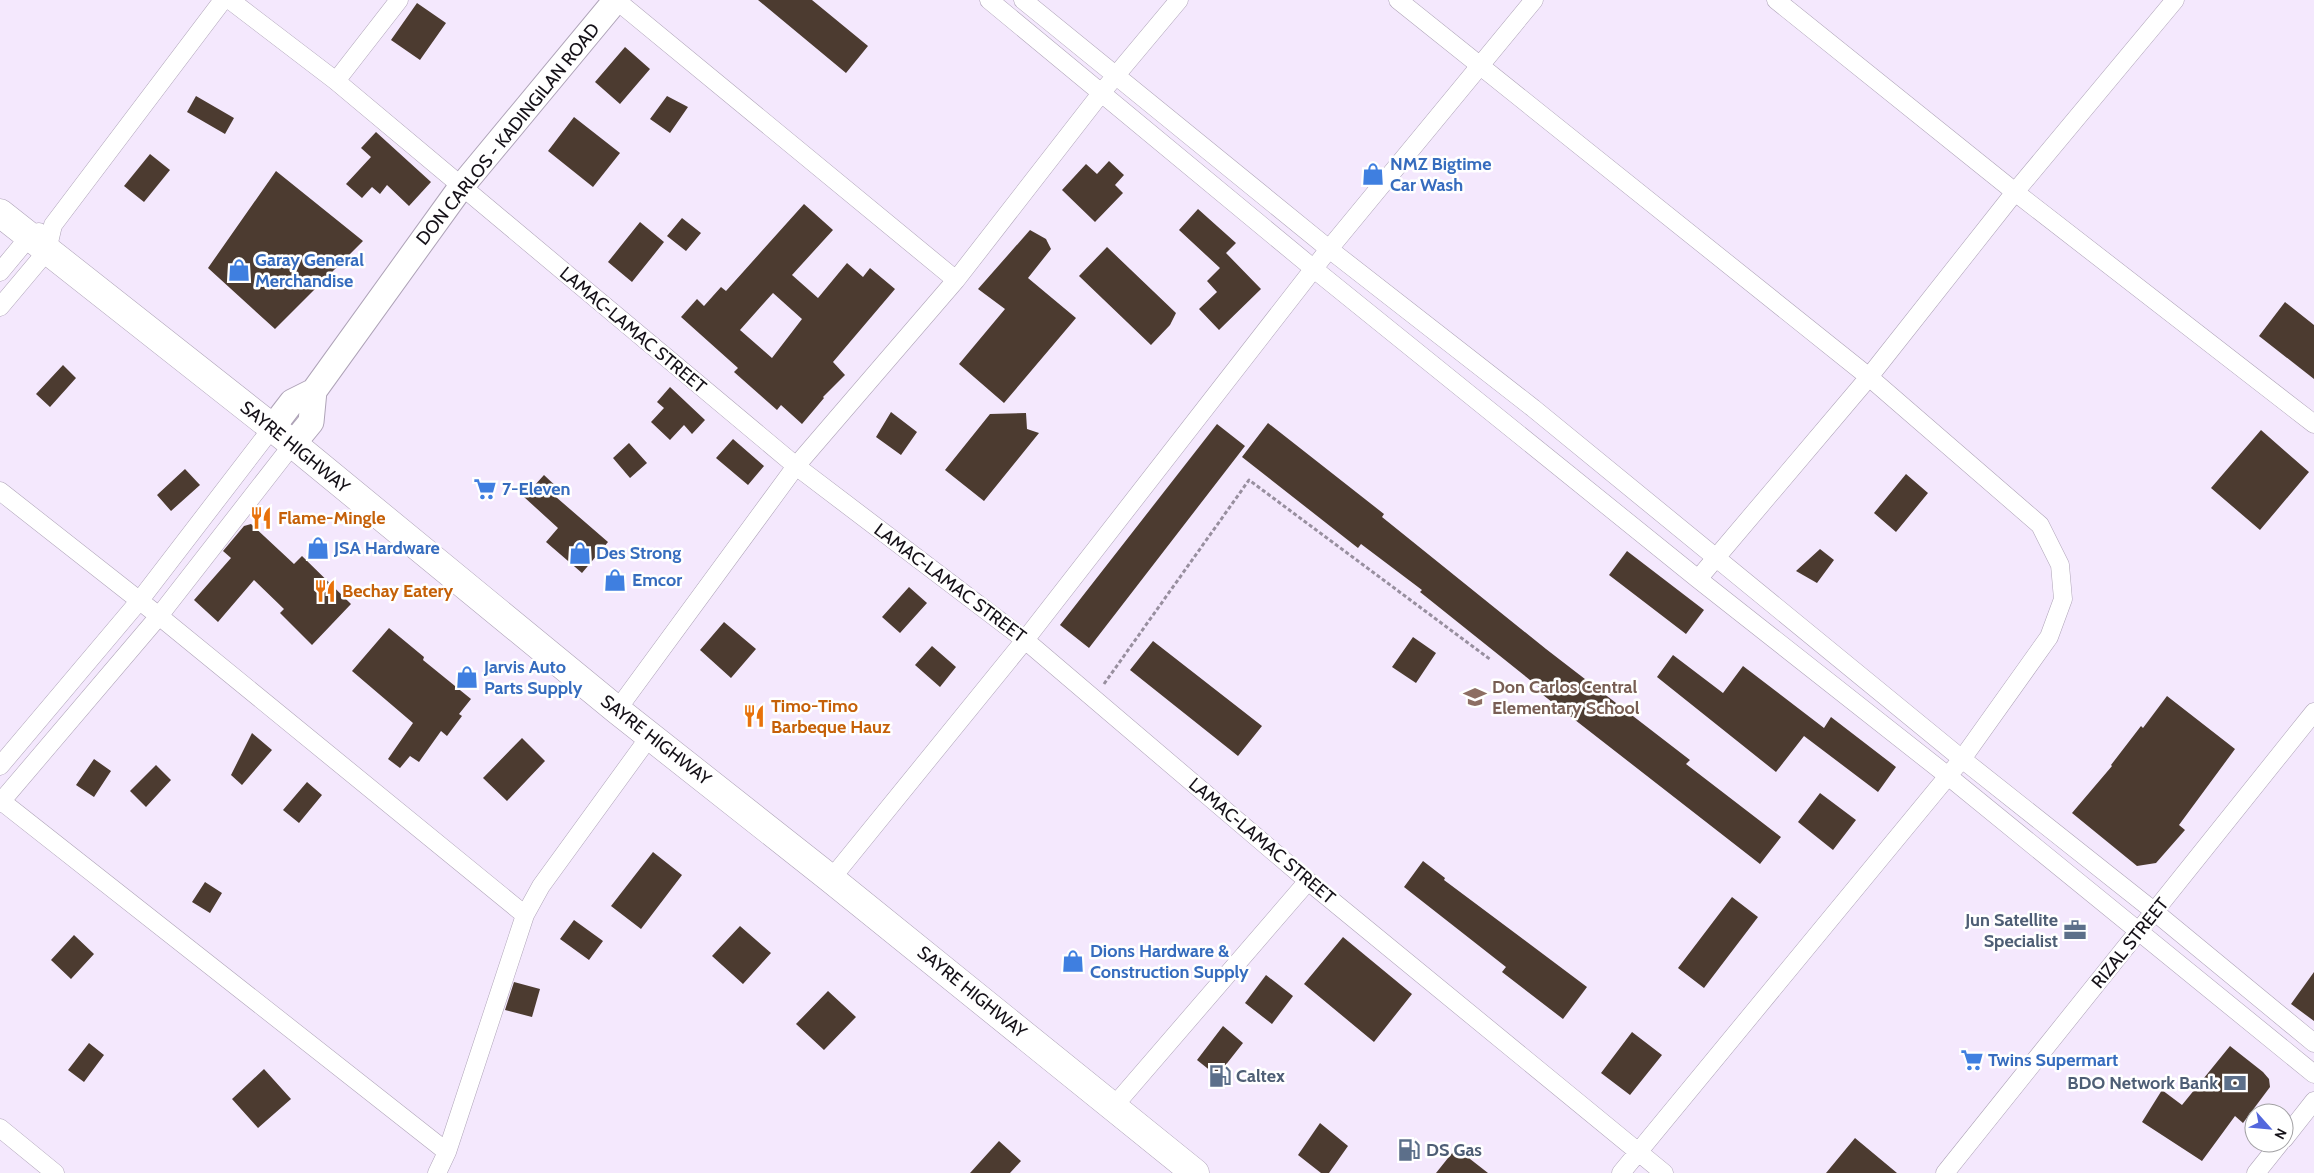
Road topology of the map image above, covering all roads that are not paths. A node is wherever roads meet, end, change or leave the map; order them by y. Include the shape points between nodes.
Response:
1 (223, 0) edge
2 (230, 0) edge
3 (399, 0) edge
4 (616, 0) edge
5 (989, 0) edge
6 (1023, 0) edge
7 (1179, 0) edge
8 (1398, 0) edge
9 (1534, 0) edge
10 (1776, 0) edge
11 (2175, 0) edge
12 (1480, 66) junction
13 (1116, 75) junction
14 (336, 81) junction
15 (1102, 92) junction
16 (461, 187) junction
17 (2015, 192) junction
18 (0, 213) edge
19 (43, 238) junction
20 (1329, 249) junction
21 (1314, 269) junction
22 (0, 272) edge
23 (956, 280) junction
24 (0, 307) edge
25 (1869, 377) junction
26 (314, 391) junction
27 (2314, 424) edge
28 (272, 428) junction
29 (293, 444) junction
30 (796, 466) junction
31 (0, 491) edge
32 (1716, 557) junction
33 (1698, 579) junction
34 (140, 600) junction
35 (159, 616) junction
36 (1025, 640) junction
37 (617, 710) junction
38 (2314, 712) edge
39 (650, 736) junction
40 (1962, 759) junction
41 (0, 766) edge
42 (1948, 776) junction
43 (0, 802) edge
44 (831, 879) junction
45 (1308, 882) junction
46 (2155, 912) junction
47 (525, 915) junction
48 (2139, 933) junction
49 (2314, 1043) edge
50 (2314, 1074) edge
51 (2314, 1101) edge
52 (1114, 1106) junction
53 (2294, 1126) edge
54 (0, 1128) edge
55 (447, 1152) junction
56 (1637, 1152) junction
57 (2272, 1153) edge
58 (55, 1173) edge
59 (437, 1173) edge
60 (1195, 1173) edge
61 (1620, 1173) edge
62 (1664, 1173) edge
63 (1945, 1173) edge
64 (2256, 1173) edge

1 - 19 street
2 - 14 street, LAMAC-LAMAC STREET
3 - 14 street
4 - 16 main road, DON CARLOS - KADINGILAN ROAD
4 - 23 street
5 - 15 street
6 - 13 street
7 - 13 street
8 - 12 street
9 - 12 street
10 - 17 street
11 - 17 street
12 - 20 street
12 - 25 street
13 - 15 street
13 - 20 street
14 - 16 street, LAMAC-LAMAC STREET
15 - 21 street
15 - 23 street
16 - 26 main road, DON CARLOS - KADINGILAN ROAD
16 - 30 street, LAMAC-LAMAC STREET
17 - 25 street
17 - 27 street
18 - 19 highway, SAYRE HIGHWAY
19 - 22 street
19 - 24 street
19 - 28 highway, SAYRE HIGHWAY
20 - 21 street
20 - 32 street via 1533,408
21 - 33 street
21 - 36 street
23 - 30 street
25 - 32 street
25 - 40 street via 2040,525 2060,565 2063,599 2049,637
26 - 28 main road via 292,402
26 - 29 main road via 311,422
28 - 29 highway, SAYRE HIGHWAY
28 - 34 street
29 - 35 street
29 - 37 highway, SAYRE HIGHWAY
30 - 36 street, LAMAC-LAMAC STREET
30 - 37 street
31 - 34 street
32 - 33 street
32 - 40 street
33 - 42 street
34 - 35 street
34 - 41 street
35 - 43 street
35 - 47 street
36 - 44 street
36 - 45 street, LAMAC-LAMAC STREET
37 - 39 highway, SAYRE HIGHWAY
38 - 46 street, RIZAL STREET
39 - 44 highway, SAYRE HIGHWAY
39 - 47 street via 541,886
40 - 42 street
40 - 46 street
42 - 48 street
42 - 56 street
43 - 55 street
44 - 52 highway, SAYRE HIGHWAY
45 - 52 street
45 - 56 street, LAMAC-LAMAC STREET
46 - 48 street, RIZAL STREET
46 - 49 street
47 - 55 street
48 - 50 street
48 - 63 street, RIZAL STREET
51 - 53 street
52 - 60 highway, SAYRE HIGHWAY
54 - 58 street
55 - 59 street
56 - 61 street
56 - 62 street, LAMAC-LAMAC STREET
57 - 64 street

